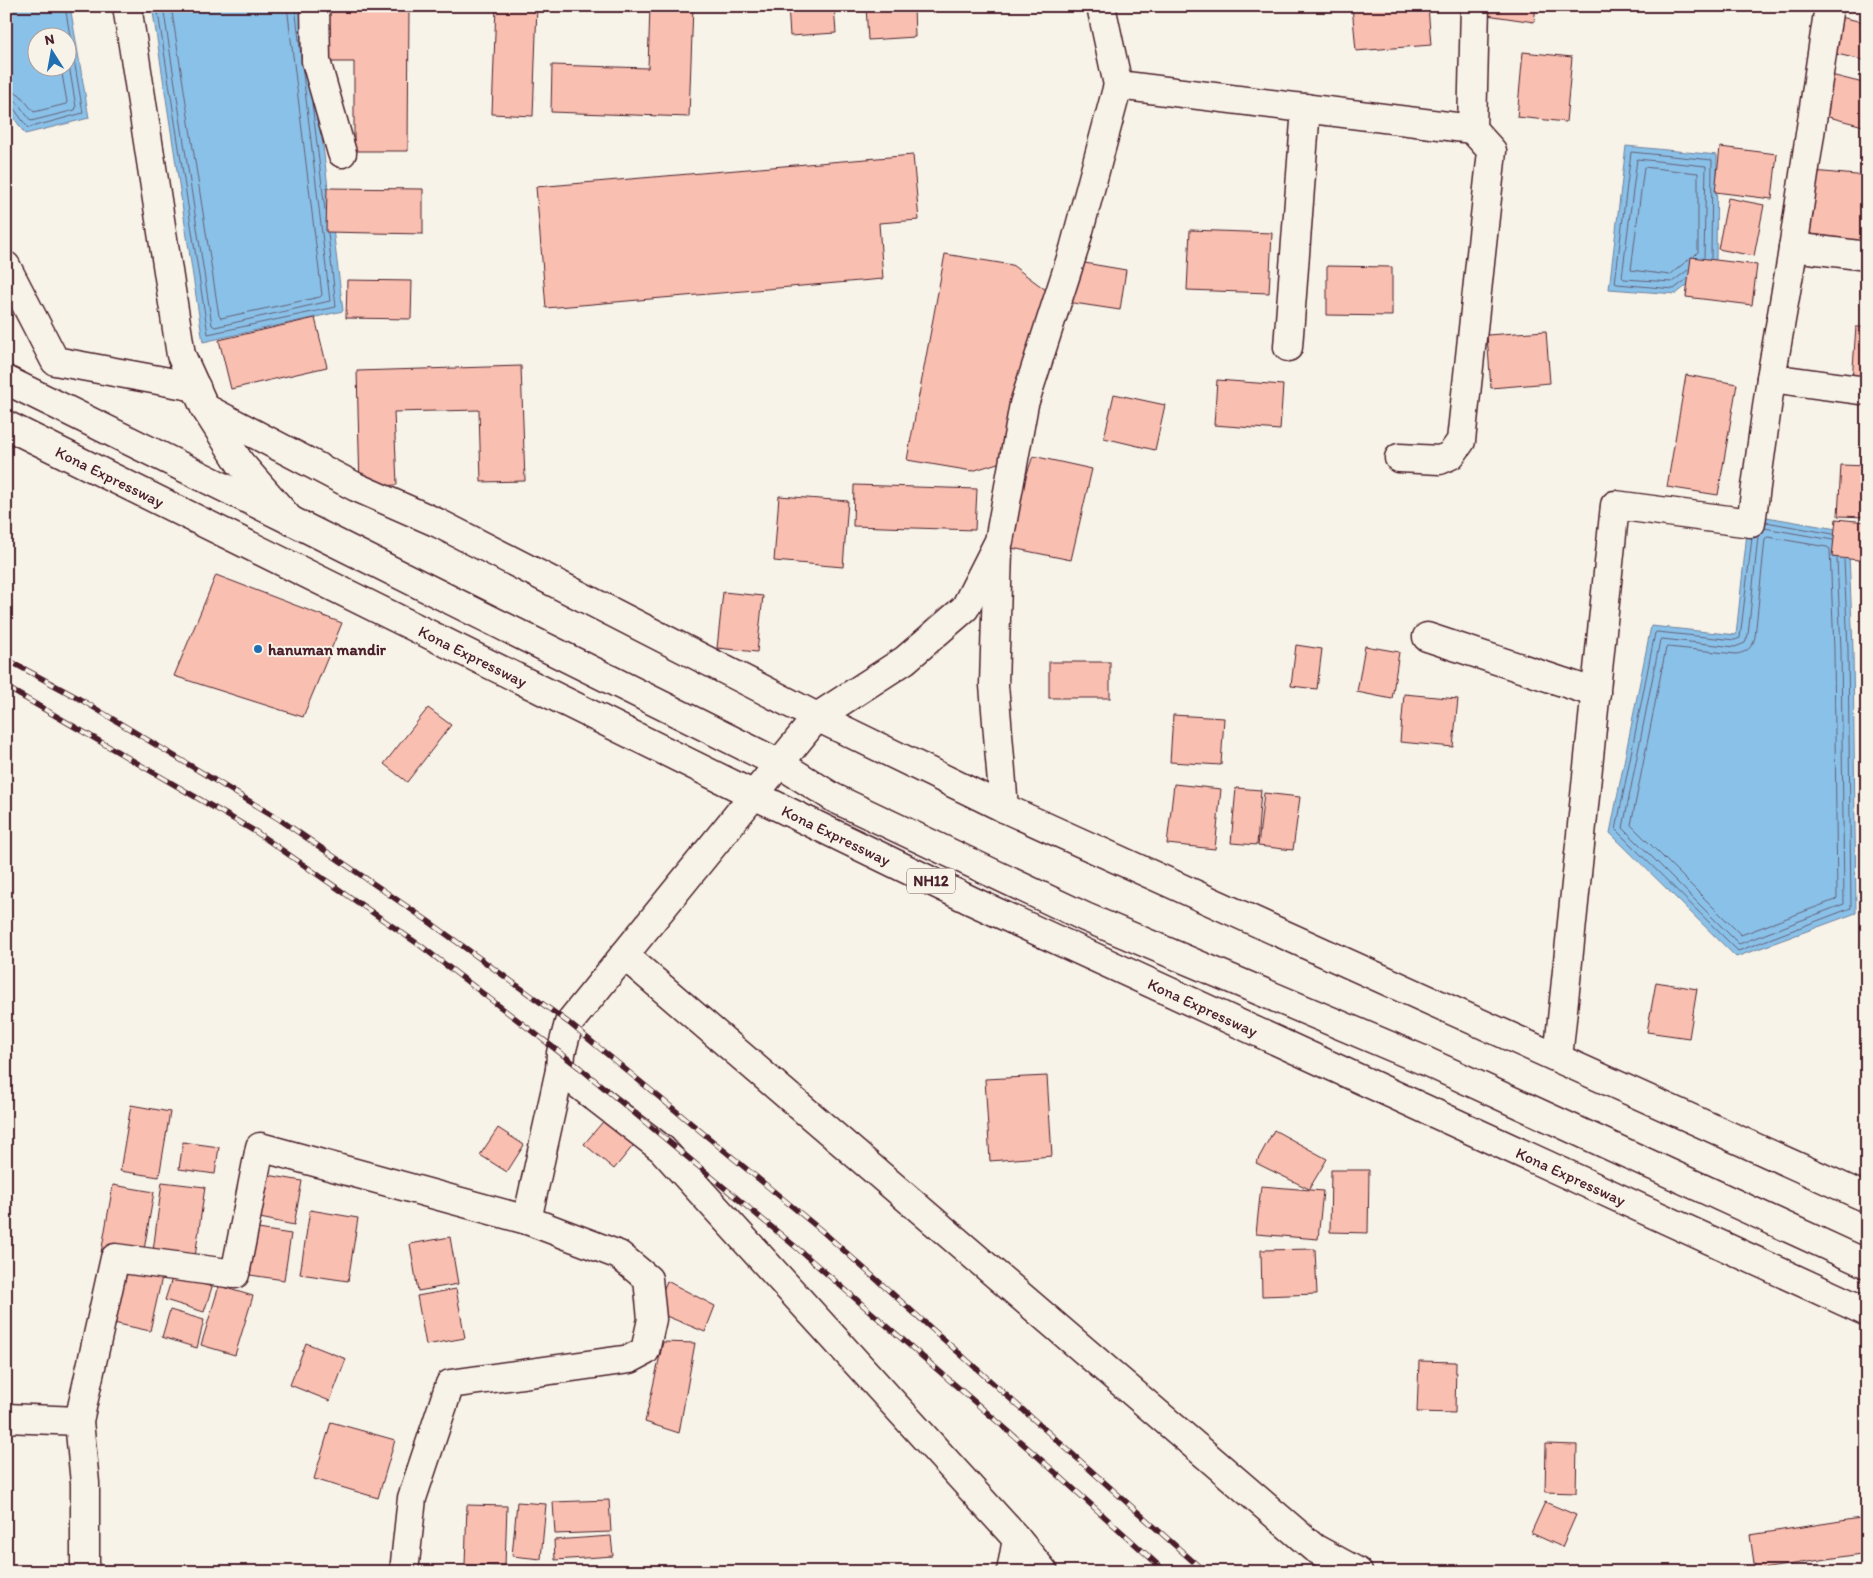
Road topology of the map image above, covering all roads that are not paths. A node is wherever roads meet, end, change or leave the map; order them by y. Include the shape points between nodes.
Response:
1 (127, 6) edge
2 (315, 6) edge
3 (1102, 6) edge
4 (1475, 6) edge
5 (1827, 7) edge
6 (1118, 85) junction
7 (1306, 108) junction
8 (1472, 129) junction
9 (342, 153) dead end
10 (1793, 247) junction
11 (1867, 256) edge
12 (6, 266) edge
13 (1288, 347) dead end
14 (1771, 378) junction
15 (6, 380) edge
16 (1867, 391) edge
17 (200, 398) junction
18 (6, 425) edge
19 (1399, 458) dead end
20 (290, 520) junction
21 (999, 542) junction
22 (1427, 637) dead end
23 (1596, 693) junction
24 (817, 717) junction
25 (780, 764) junction
26 (754, 795) junction
27 (1004, 808) junction
28 (624, 955) junction
29 (1558, 1058) junction
30 (560, 1070) junction
31 (1867, 1198) edge
32 (527, 1220) junction
33 (1867, 1264) edge
34 (1867, 1312) edge
35 (6, 1418) edge
36 (79, 1421) junction
37 (1017, 1539) junction
38 (85, 1572) edge
39 (404, 1572) edge
40 (1011, 1572) edge
41 (1044, 1572) edge
42 (1358, 1572) edge

1 - 17 main road via 181,355
2 - 9 main road via 316,61
3 - 6 main road
4 - 8 main road
5 - 10 main road
6 - 7 main road
6 - 21 main road via 1074,248 1024,404
7 - 8 main road
7 - 13 main road
8 - 19 main road via 1492,151 1461,441 1451,455 1440,460
10 - 11 main road
10 - 14 main road
12 - 17 main road via 55,361
14 - 16 main road
14 - 23 main road via 1751,523 1615,505
15 - 20 main road, Kona Expressway / NH12
17 - 20 main road via 240,463
17 - 24 main road via 356,487 509,558
18 - 26 main road, Kona Expressway / NH12
20 - 25 main road, Kona Expressway / NH12
21 - 24 main road via 965,608 905,660
21 - 27 main road via 994,685
22 - 23 main road
23 - 29 main road
24 - 25 main road
24 - 27 main road
25 - 26 main road
25 - 33 main road, Kona Expressway / NH12 via 834,798 1085,917 1423,1060
26 - 28 main road
26 - 34 main road, Kona Expressway / NH12 via 972,900
27 - 29 main road
28 - 30 main road via 569,1023
28 - 42 main road via 1314,1548
29 - 31 main road
30 - 32 main road
30 - 37 main road via 662,1149
32 - 36 main road via 260,1147 235,1274 115,1258
32 - 39 main road via 619,1255 648,1279 652,1319 645,1352 630,1359 450,1384 412,1498
35 - 36 main road
36 - 38 main road via 84,1483
37 - 40 main road
37 - 41 main road

